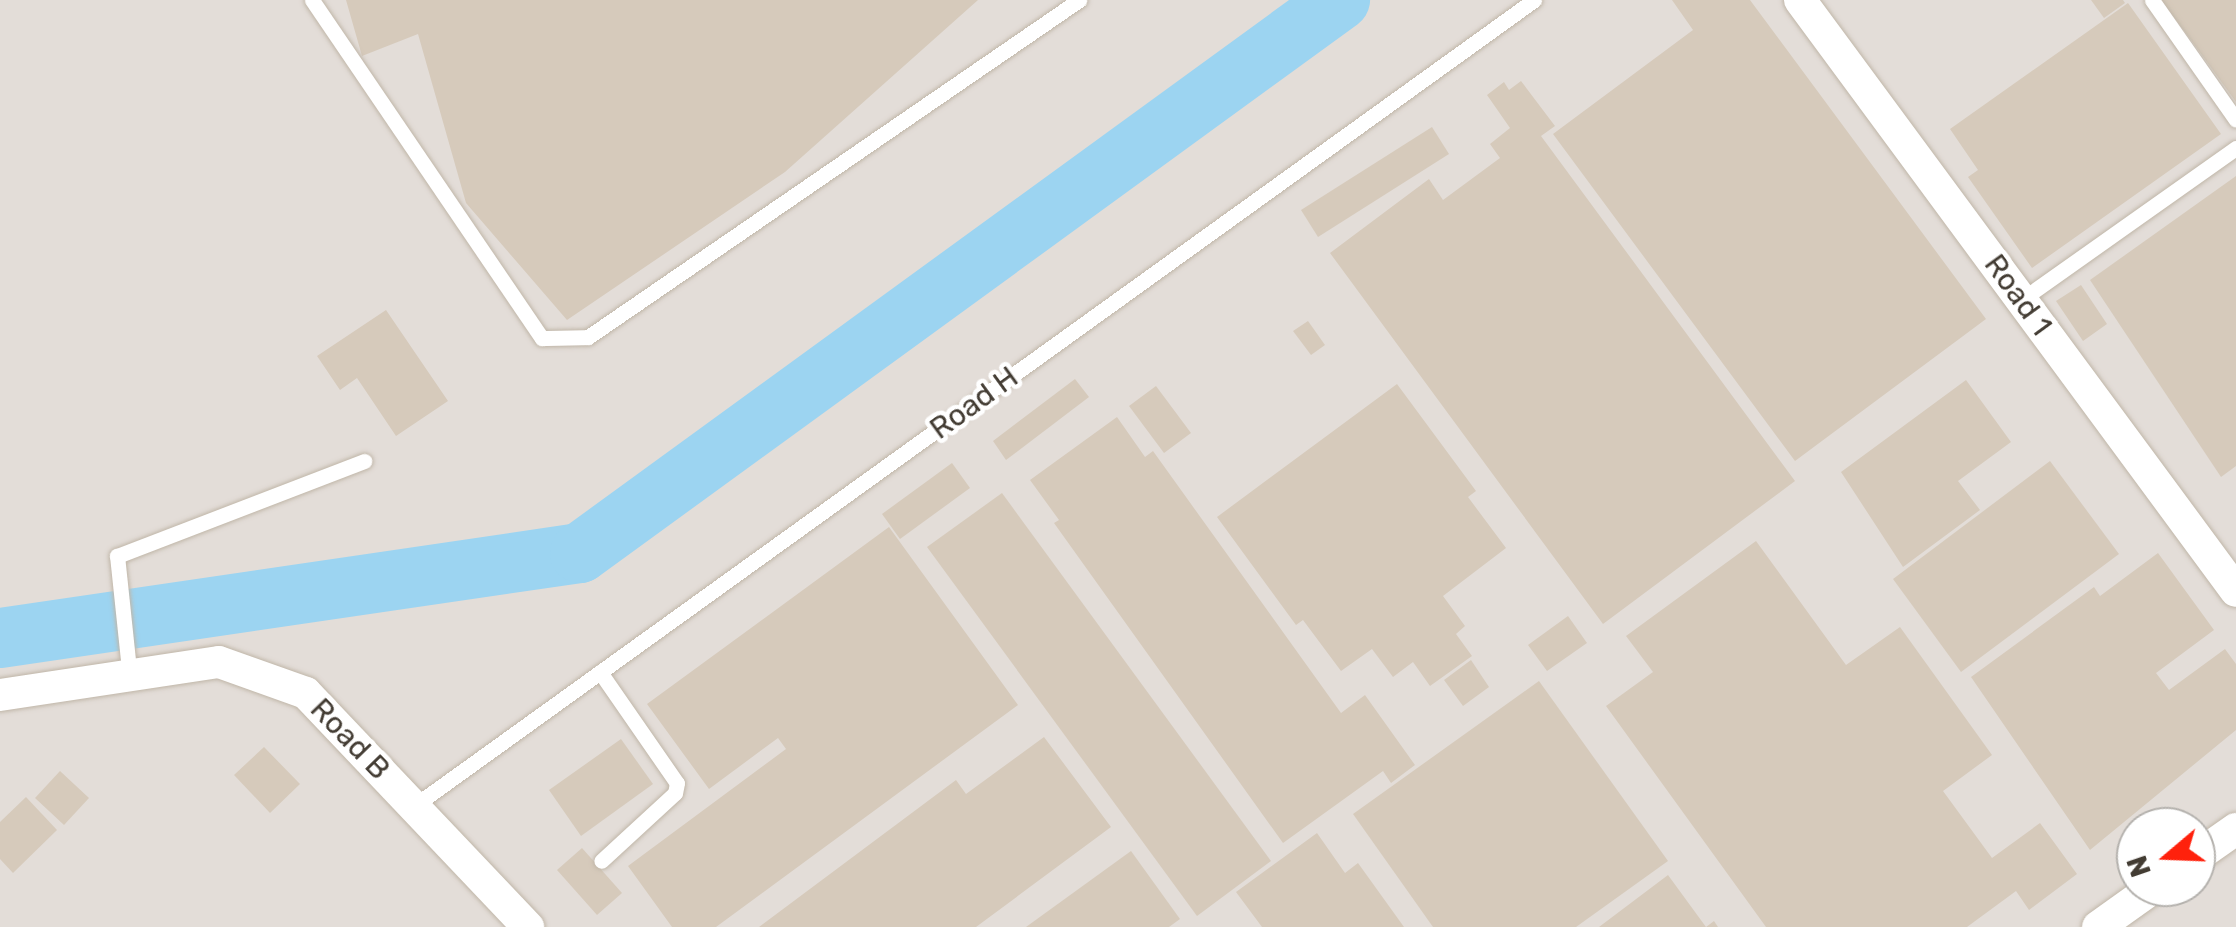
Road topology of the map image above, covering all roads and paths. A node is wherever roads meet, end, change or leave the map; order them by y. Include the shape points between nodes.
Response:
1 (312, 0) edge
2 (1079, 0) edge
3 (1534, 0) edge
4 (1800, 0) edge
5 (2152, 0) edge
6 (2236, 120) edge
7 (2236, 148) edge
8 (2022, 300) junction
9 (364, 461) dead end
10 (2236, 590) edge
11 (128, 667) junction
12 (600, 672) junction
13 (0, 695) edge
14 (414, 806) junction
15 (602, 862) dead end
16 (2126, 907) edge
17 (528, 927) edge
18 (2098, 927) edge

1 - 2 lane via 542,338 588,338
3 - 12 lane, Road H
4 - 8 street, Road 1
5 - 6 lane
7 - 8 lane
8 - 10 street, Road 1
9 - 11 lane via 117,556
11 - 13 street, Road B
11 - 14 street, Road B via 219,662 306,693
12 - 14 lane, Road H
12 - 15 lane via 677,783 675,794
14 - 17 street, Road B
16 - 18 street

